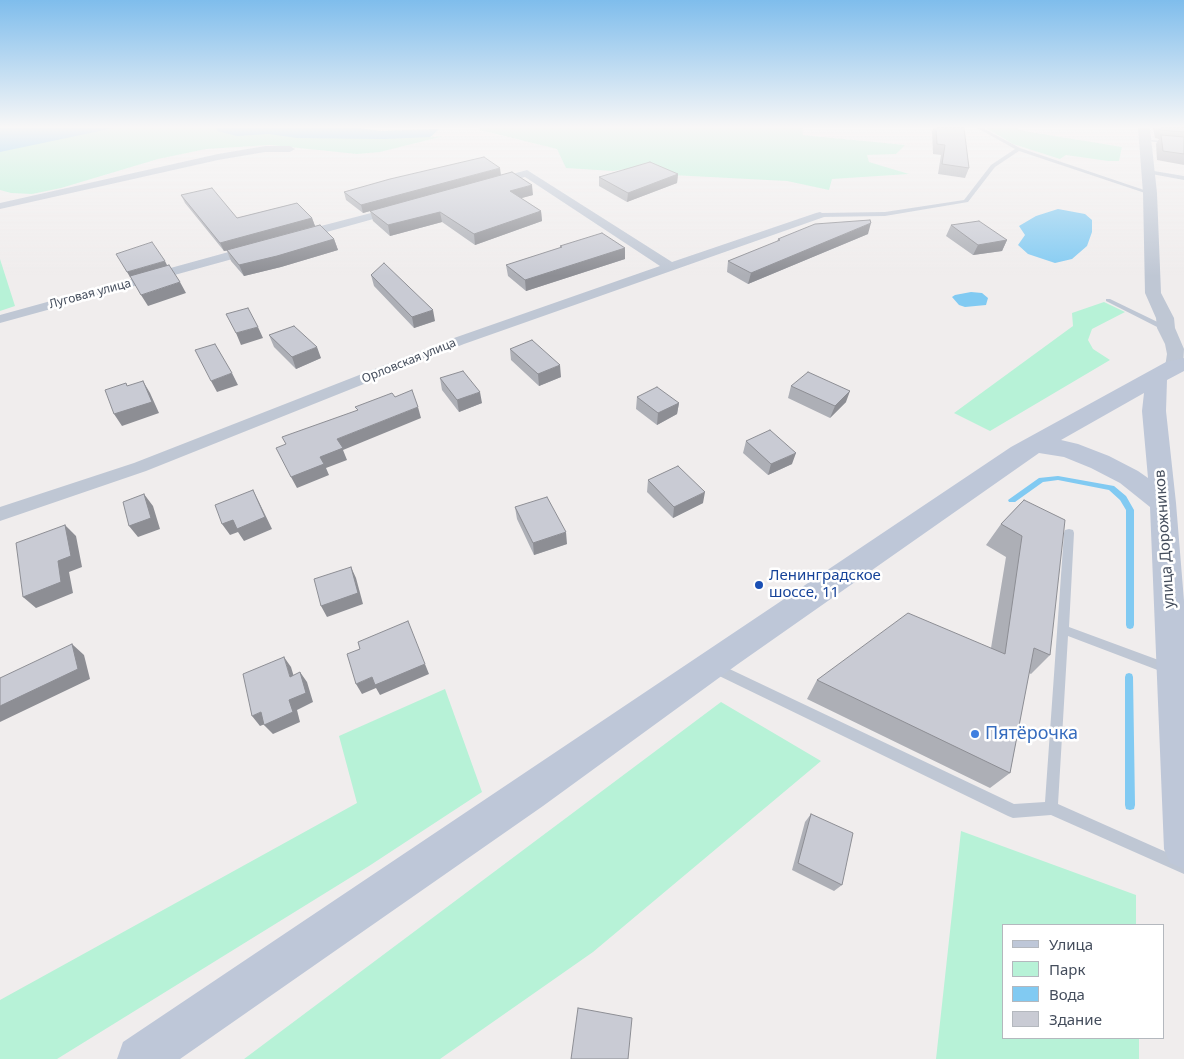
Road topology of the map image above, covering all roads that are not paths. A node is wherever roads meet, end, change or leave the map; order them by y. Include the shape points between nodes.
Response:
1 (127, 177) edge
2 (511, 177) edge
3 (534, 177) edge
4 (984, 177) edge
5 (1103, 177) edge
6 (1149, 177) edge
7 (479, 186) edge
8 (1150, 193) junction
9 (412, 205) edge
10 (0, 206) edge
11 (820, 215) joint
12 (288, 239) edge
13 (268, 245) edge
14 (670, 267) junction
15 (1108, 300) dead end
16 (0, 319) edge
17 (1165, 323) junction
18 (1184, 336) edge
19 (1171, 370) edge
20 (1034, 444) junction
21 (1163, 503) junction
22 (0, 514) edge
23 (1069, 533) dead end
24 (1062, 629) junction
25 (710, 666) junction
26 (1174, 671) junction
27 (1051, 808) junction
28 (1184, 849) edge
29 (1184, 867) edge
30 (140, 1059) edge

1 - 10 street
2 - 7 street
3 - 14 street
4 - 11 lane via 966,201 885,214
5 - 8 lane
6 - 8 street
8 - 17 street via 1153,293
9 - 12 street
11 - 14 street, Орловская улица
13 - 16 street, Луговая улица
14 - 22 street, Орловская улица via 459,342 140,467
15 - 17 lane
17 - 18 street
17 - 19 street via 1176,354
19 - 20 main road
19 - 21 main road, улица Дорожников via 1154,412
20 - 21 main road via 1069,450 1100,462 1130,477
20 - 25 main road
21 - 26 main road, улица Дорожников
23 - 24 lane
24 - 26 lane
24 - 27 lane
25 - 27 lane via 1013,811
25 - 30 main road
26 - 28 main road, улица Дорожников
27 - 29 lane

